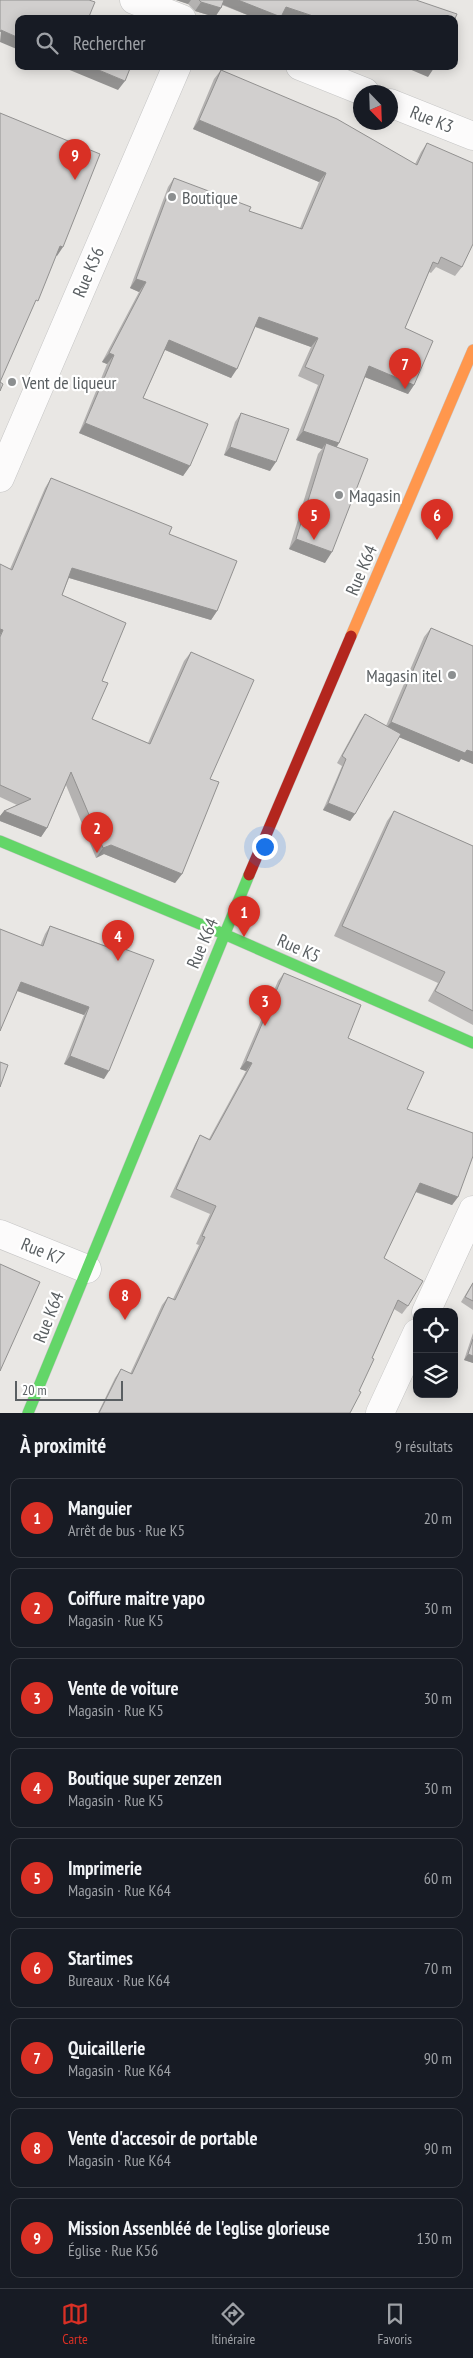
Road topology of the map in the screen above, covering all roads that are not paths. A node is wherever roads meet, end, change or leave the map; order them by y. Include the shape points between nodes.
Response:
1 (134, 0) edge
2 (172, 15) edge
3 (175, 70) edge
4 (310, 70) edge
5 (353, 87) edge
6 (398, 106) edge
7 (473, 136) edge
8 (473, 350) edge
9 (0, 478) edge
10 (0, 841) edge
11 (224, 934) junction
12 (473, 1043) edge
13 (473, 1210) edge
14 (0, 1234) edge
15 (87, 1269) junction
16 (428, 1308) edge
17 (413, 1342) edge
18 (28, 1413) edge
19 (380, 1413) edge

1 - 2 street
3 - 9 street, Rue K56
4 - 5 street
6 - 7 street, Rue K3
8 - 11 street, Rue K64
10 - 11 street, Rue K5
11 - 12 street, Rue K5
11 - 15 street, Rue K64
13 - 16 street
14 - 15 street, Rue K7
15 - 18 street, Rue K64
17 - 19 street

